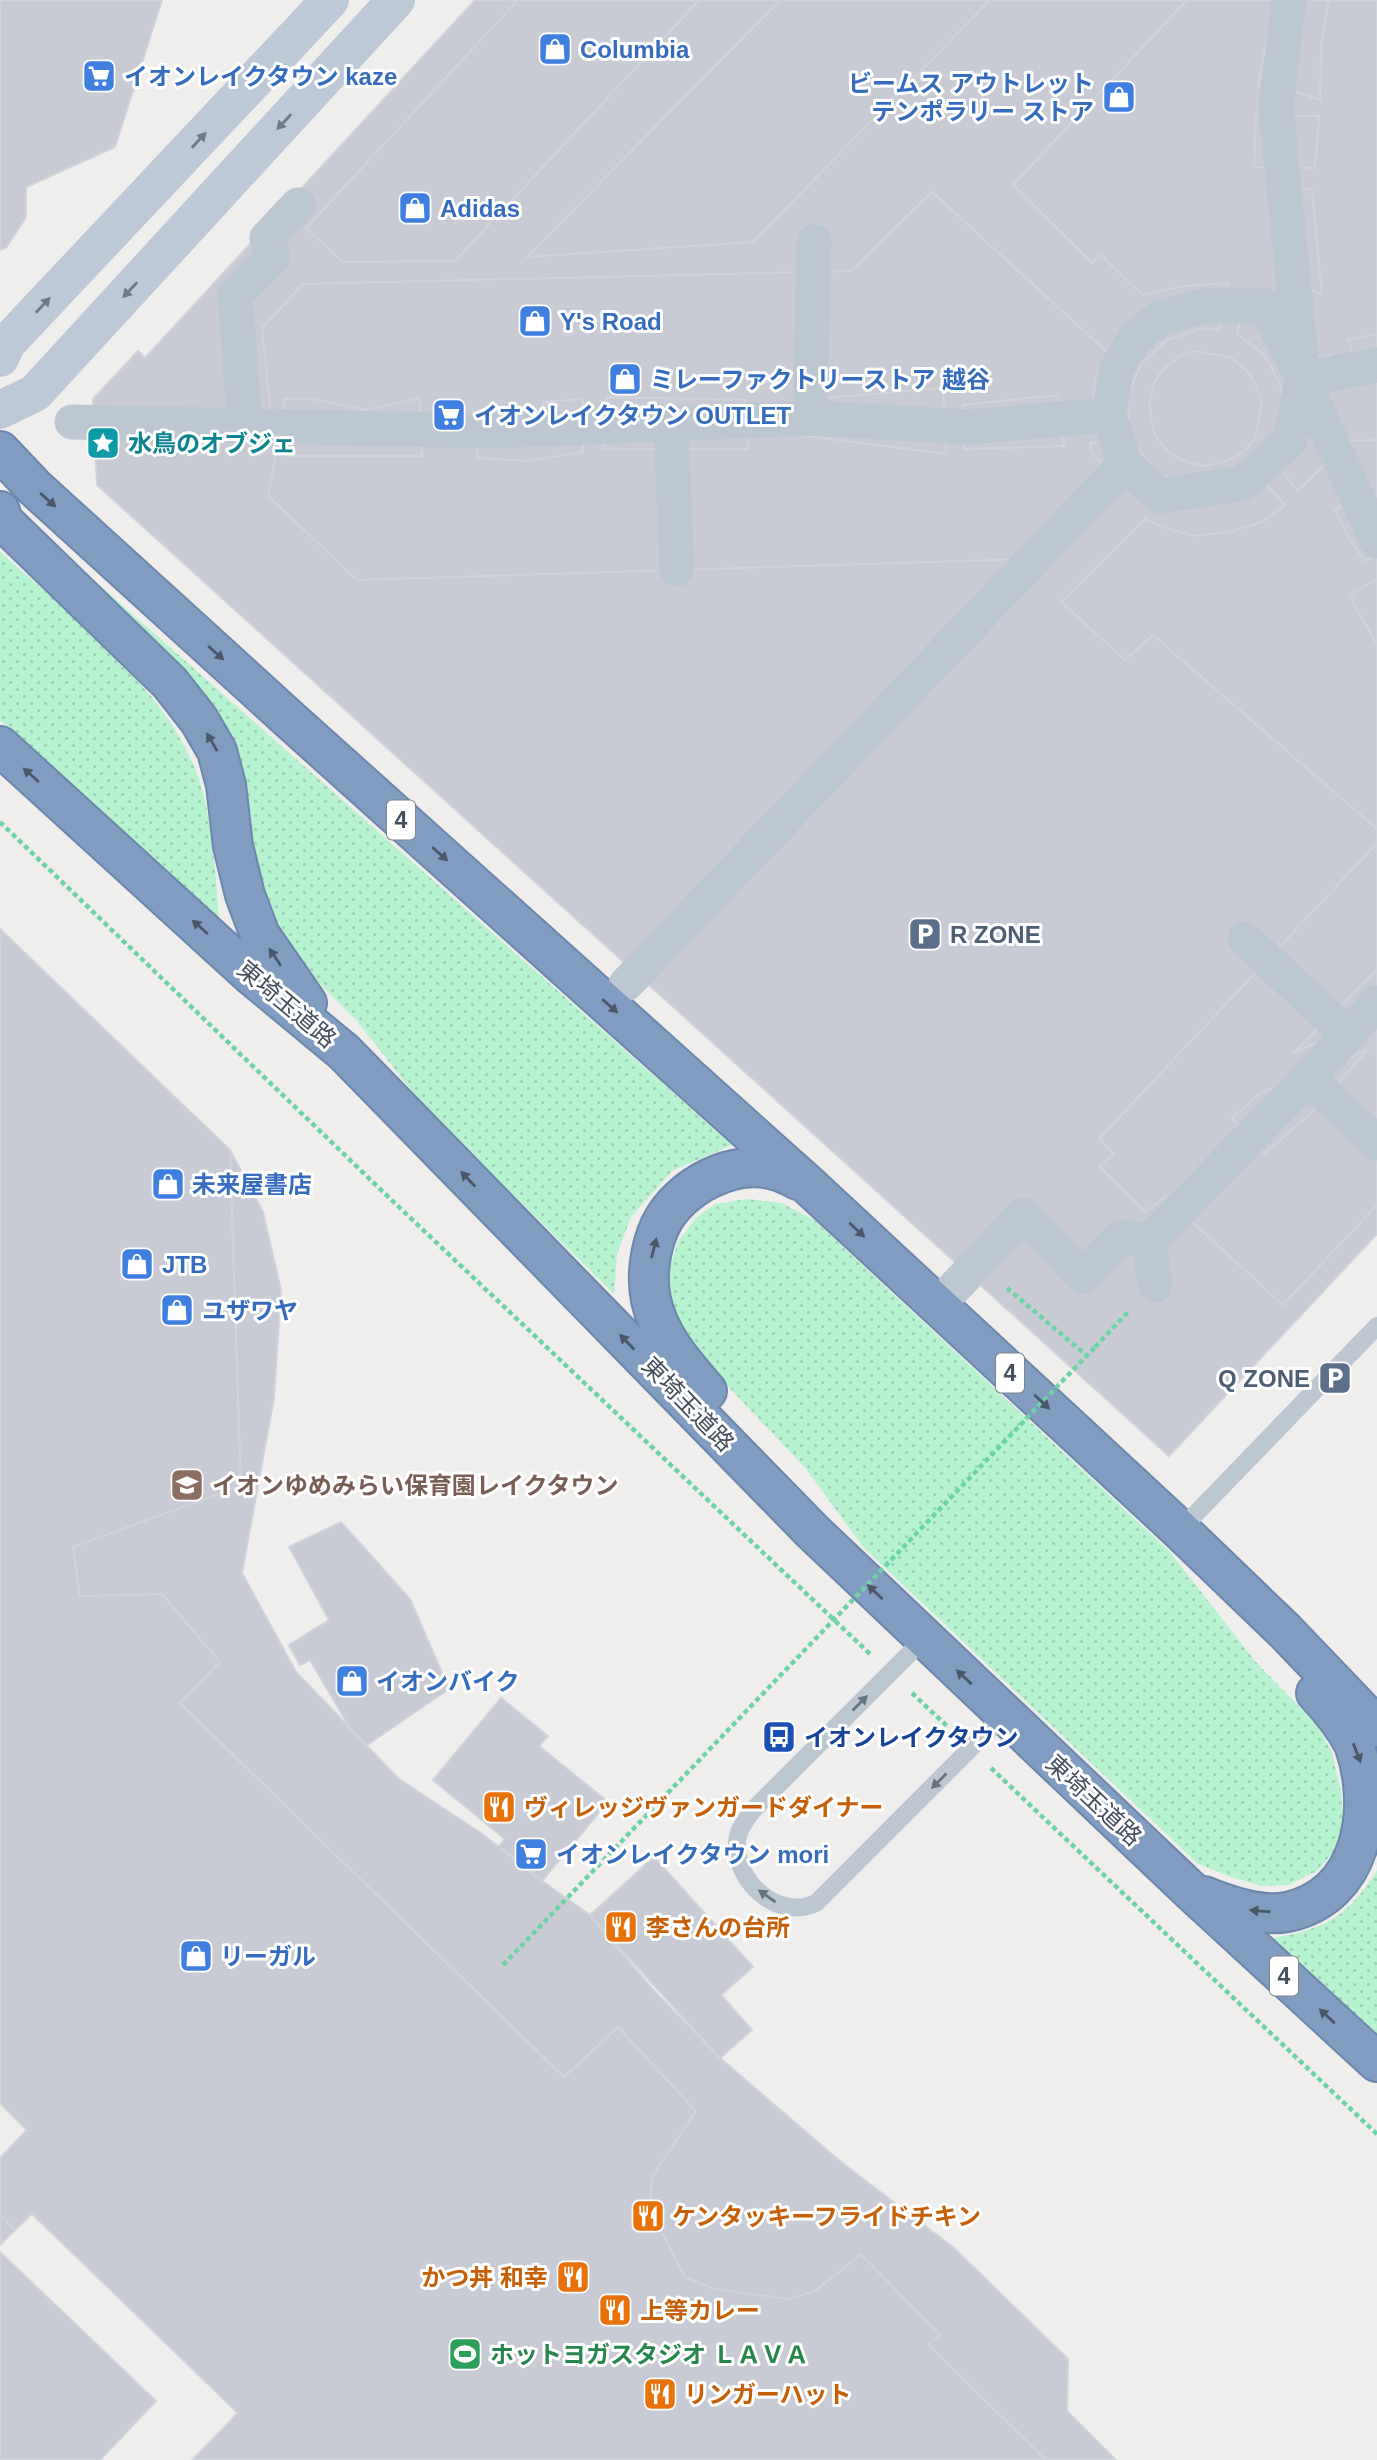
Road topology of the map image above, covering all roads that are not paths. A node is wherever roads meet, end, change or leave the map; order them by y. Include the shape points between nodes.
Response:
1 (330, 0) edge
2 (396, 0) edge
3 (1289, 0) edge
4 (298, 205) dead end
5 (814, 242) dead end
6 (0, 358) edge
7 (1377, 365) edge
8 (1304, 379) junction
9 (0, 410) edge
10 (1110, 415) junction
11 (810, 418) junction
12 (72, 422) dead end
13 (671, 425) junction
14 (245, 427) junction
15 (0, 451) edge
16 (1125, 464) junction
17 (0, 512) edge
18 (1377, 541) edge
19 (677, 569) dead end
20 (0, 747) edge
21 (1245, 939) dead end
22 (626, 984) dead end
23 (1377, 1003) edge
24 (1348, 1035) junction
25 (344, 1052) junction
26 (1308, 1078) junction
27 (1377, 1143) edge
28 (807, 1184) junction
29 (1149, 1242) junction
30 (966, 1276) road end
31 (1155, 1285) road end
32 (1377, 1326) edge
33 (1180, 1530) junction
34 (812, 1531) junction
35 (1213, 1562) junction
36 (924, 1639) junction
37 (1004, 1715) junction
38 (1377, 1727) edge
39 (1189, 1890) junction
40 (1377, 2062) edge

6 -> 1 street via 7,343
2 -> 9 street via 35,393
3 - 8 street via 1276,107
4 - 14 street via 267,238 273,257 235,295
5 - 11 street
7 - 8 street
8 - 10 street via 1265,306 1201,306 1161,318 1135,337 1116,370
8 - 16 street via 1290,440 1244,483 1160,496
8 - 18 street
10 - 11 street via 968,427
10 - 16 street
11 - 13 street
12 - 14 street
13 - 14 street via 489,431
13 - 19 street
15 -> 28 highway, 4 via 289,719
16 - 22 street
25 -> 17 highway, 4 via 260,935 233,846 217,751 199,720 170,683 3,521
25 -> 20 highway, 東埼玉道路 / 4 via 250,974
21 - 24 street
23 - 24 street
24 - 26 street
34 -> 25 highway, 東埼玉道路 / 4
26 - 27 street
26 - 29 street
28 -> 33 highway, 4
34 -> 28 highway, 4 via 797,1496 772,1462 679,1360 660,1330 649,1278 660,1226 673,1206 715,1175 763,1168
29 - 30 street via 1121,1237 1083,1276 1023,1215
29 - 31 street
32 - 33 lane
33 - 35 highway, 4
36 -> 34 highway, 東埼玉道路 / 4
35 - 38 highway, 4
35 -> 39 highway, 4 via 1284,1657 1338,1717 1356,1746 1368,1803 1366,1835 1347,1877 1311,1905 1284,1912 1256,1911
37 -> 36 highway, 東埼玉道路 / 4
37 -> 36 lane via 816,1903 789,1909 766,1898 749,1882 737,1843 743,1823
37 - 39 highway, 東埼玉道路 / 4
40 -> 39 highway, 東埼玉道路 / 4

